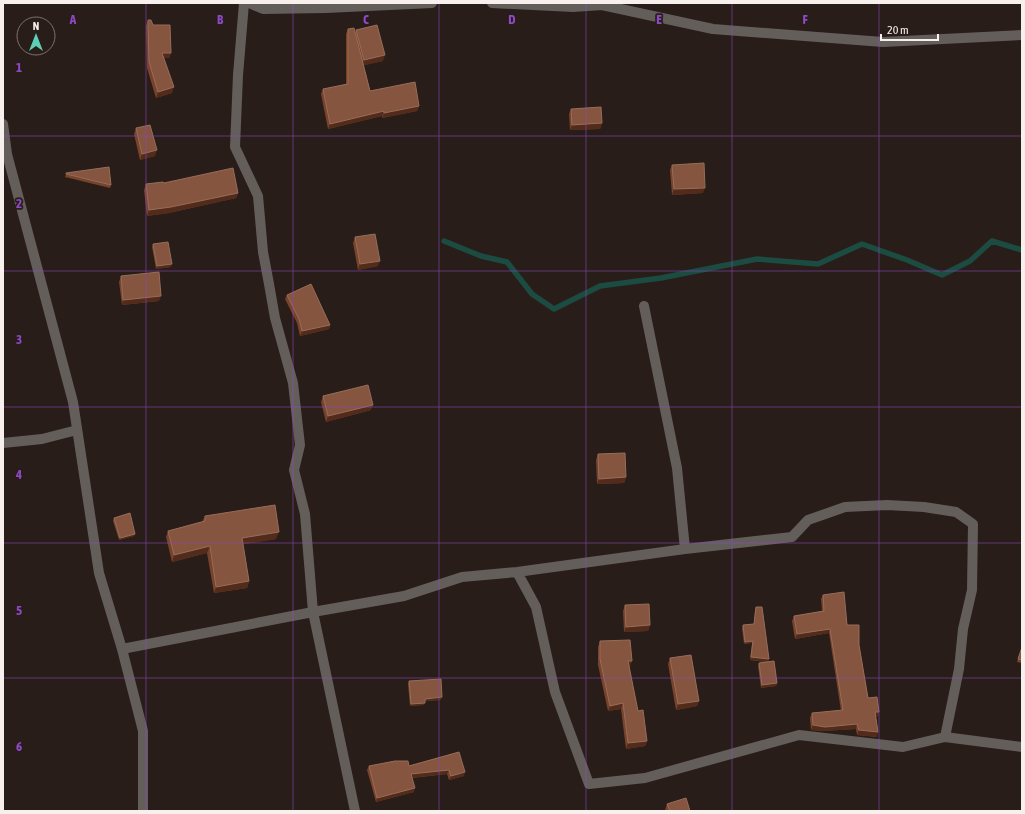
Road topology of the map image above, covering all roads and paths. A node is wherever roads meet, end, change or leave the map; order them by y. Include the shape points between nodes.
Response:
1 (244, 3) edge
2 (249, 3) edge
3 (432, 3) edge
4 (492, 3) edge
5 (1022, 35) edge
6 (3, 124) edge
7 (644, 306) dead end
8 (77, 430) junction
9 (3, 443) edge
10 (685, 549) junction
11 (517, 572) junction
12 (313, 612) junction
13 (122, 649) junction
14 (945, 736) junction
15 (1022, 747) edge
16 (143, 811) edge
17 (355, 811) edge

1 - 12 street via 235,147 258,196 267,278 293,383 300,445 294,470 304,514
2 - 3 street via 263,9
4 - 5 street via 602,6 714,29 883,42
6 - 8 street via 8,154 73,402
7 - 10 street via 677,468
8 - 9 street
8 - 13 street via 99,573
10 - 11 street
10 - 14 street via 792,537 808,520 845,507 924,507 956,512 973,524 972,590
11 - 12 street via 462,577 404,596
11 - 14 street via 536,606 555,692 588,784 645,778 799,735 903,747
12 - 13 street
12 - 17 street
13 - 16 street via 143,732
14 - 15 street

